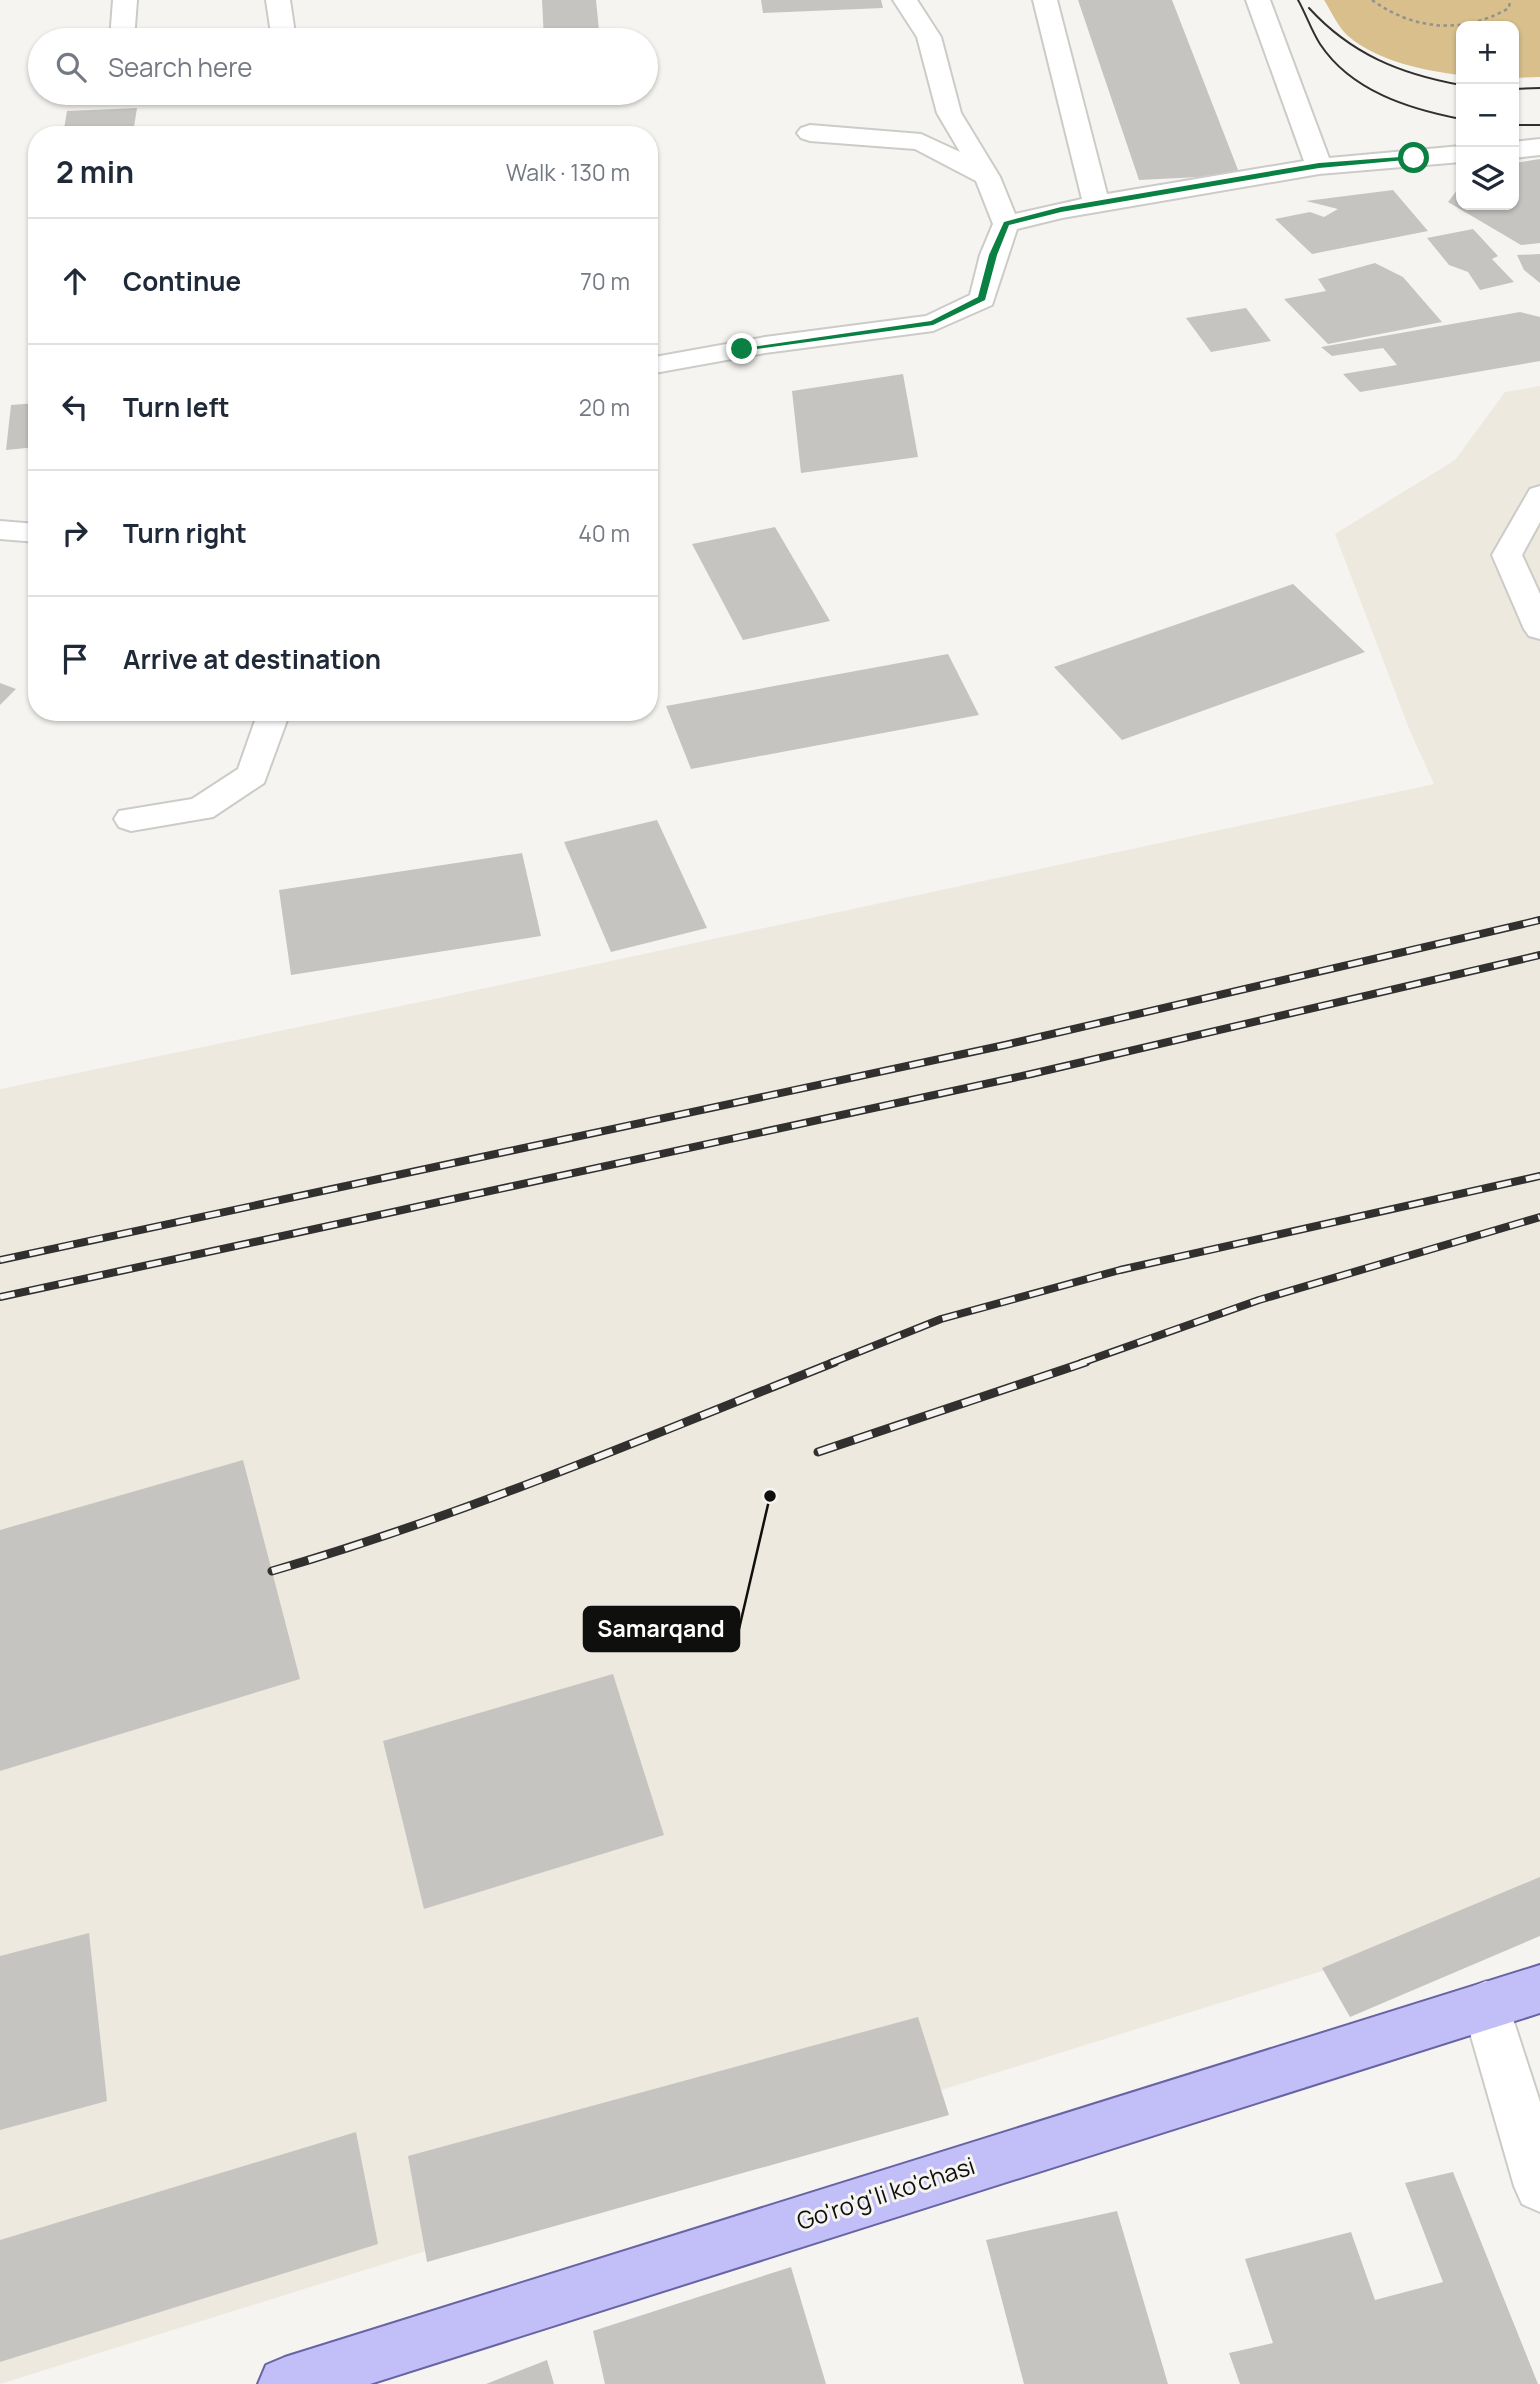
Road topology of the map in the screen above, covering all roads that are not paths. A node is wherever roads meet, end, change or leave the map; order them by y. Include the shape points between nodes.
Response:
1 (125, 0) edge
2 (278, 0) edge
3 (905, 0) edge
4 (1045, 0) edge
5 (1258, 0) edge
6 (123, 28) edge
7 (282, 28) edge
8 (810, 133) dead end
9 (1540, 148) edge
10 (1519, 150) edge
11 (1456, 154) edge
12 (1319, 166) junction
13 (987, 177) junction
14 (1096, 204) junction
15 (1006, 224) junction
16 (658, 364) edge
17 (1540, 495) edge
18 (0, 530) edge
19 (28, 532) edge
20 (1540, 629) edge
21 (271, 721) edge
22 (131, 818) dead end
23 (1540, 1989) edge
24 (1486, 2005) junction
25 (1540, 2186) edge
26 (285, 2384) edge

1 - 6 street
2 - 7 street
3 - 13 street via 929,37 949,113
4 - 14 street
5 - 12 street
8 - 13 street via 921,142
9 - 10 street
11 - 12 street
12 - 14 street
13 - 15 street
14 - 15 street
15 - 16 street via 982,299 933,323
17 - 20 street via 1507,555
18 - 19 street
21 - 22 street via 252,775 201,809
23 - 24 main road, Go'ro'g'li ko'chasi
24 - 25 street
24 - 26 main road, Go'ro'g'li ko'chasi

